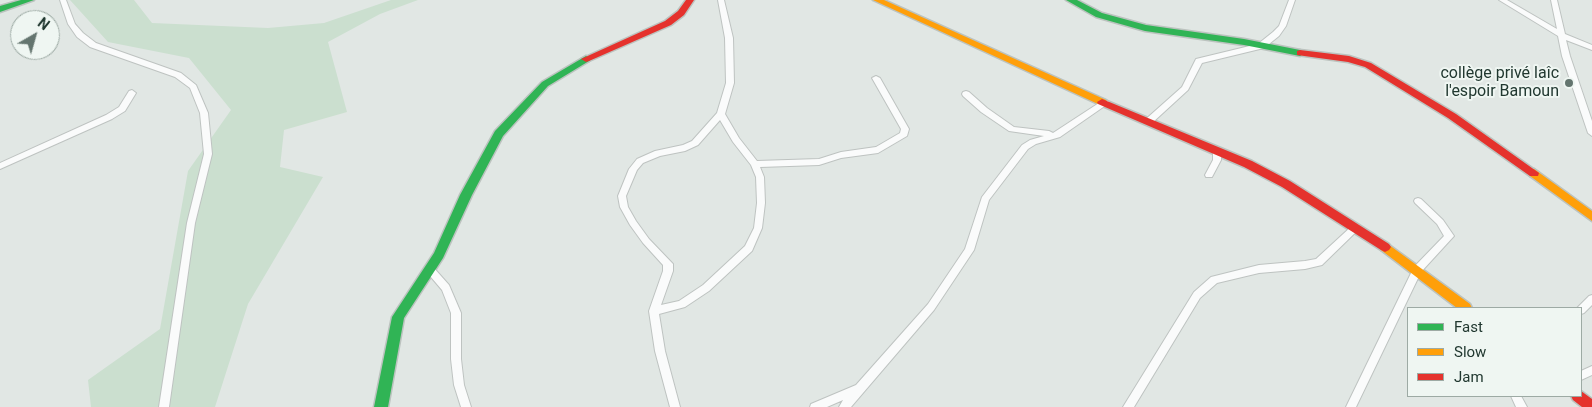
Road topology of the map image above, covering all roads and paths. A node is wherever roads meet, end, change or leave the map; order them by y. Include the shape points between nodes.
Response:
1 (30, 0) edge
2 (63, 0) edge
3 (690, 0) edge
4 (722, 0) edge
5 (877, 0) edge
6 (1070, 0) edge
7 (1292, 0) edge
8 (1502, 0) edge
9 (1554, 0) edge
10 (0, 9) edge
11 (1561, 34) junction
12 (1261, 46) junction
13 (1592, 48) edge
14 (876, 78) dead end
15 (132, 94) dead end
16 (966, 94) dead end
17 (1105, 103) junction
18 (721, 114) junction
19 (1149, 121) junction
20 (1592, 133) edge
21 (1057, 135) junction
22 (1217, 150) junction
23 (755, 164) junction
24 (0, 166) edge
25 (1209, 175) dead end
26 (1418, 201) dead end
27 (1592, 217) edge
28 (1356, 227) junction
29 (430, 270) junction
30 (1417, 270) junction
31 (1592, 299) edge
32 (1463, 307) edge
33 (1582, 309) edge
34 (654, 311) junction
35 (862, 388) junction
36 (1579, 397) edge
37 (164, 407) edge
38 (380, 407) edge
39 (466, 407) edge
40 (675, 407) edge
41 (815, 407) edge
42 (844, 407) edge
43 (1128, 407) edge
44 (1351, 407) edge
45 (1592, 407) edge

1 - 10 street
2 - 37 street via 80,35 93,44 178,75 193,87 204,113 208,154 191,222
3 - 29 street via 682,13 668,23 624,40 579,63 534,94 509,121 488,152
4 - 18 street via 729,38 730,83
5 - 17 street
6 - 12 street via 1099,15 1145,28
7 - 12 street via 1279,31
8 - 11 street
9 - 11 street
11 - 13 street
11 - 20 street
12 - 19 street via 1199,61 1185,88
12 - 27 street via 1349,59 1376,69 1520,162
14 - 23 street via 905,128 904,134 878,150 819,162
15 - 24 street via 122,109 109,117
16 - 21 street via 1012,129
17 - 19 street
17 - 21 street
18 - 23 street
18 - 34 street via 695,143 650,156 633,169 626,182 622,196 624,207 646,240 668,264
19 - 22 street
21 - 35 street via 1025,147 985,200 970,250 931,307
22 - 25 street via 1217,160
22 - 28 street via 1286,184
23 - 34 street via 760,177 761,203 758,228 750,248 706,288 682,304
26 - 30 street via 1440,222 1449,236
28 - 30 street
28 - 43 street via 1319,262 1259,269 1214,280 1197,295
29 - 38 street via 398,317
29 - 39 street via 451,297 456,312 456,359
30 - 32 street
30 - 44 street
31 - 33 street
34 - 40 street via 660,352
35 - 41 street
35 - 42 street
36 - 45 street

